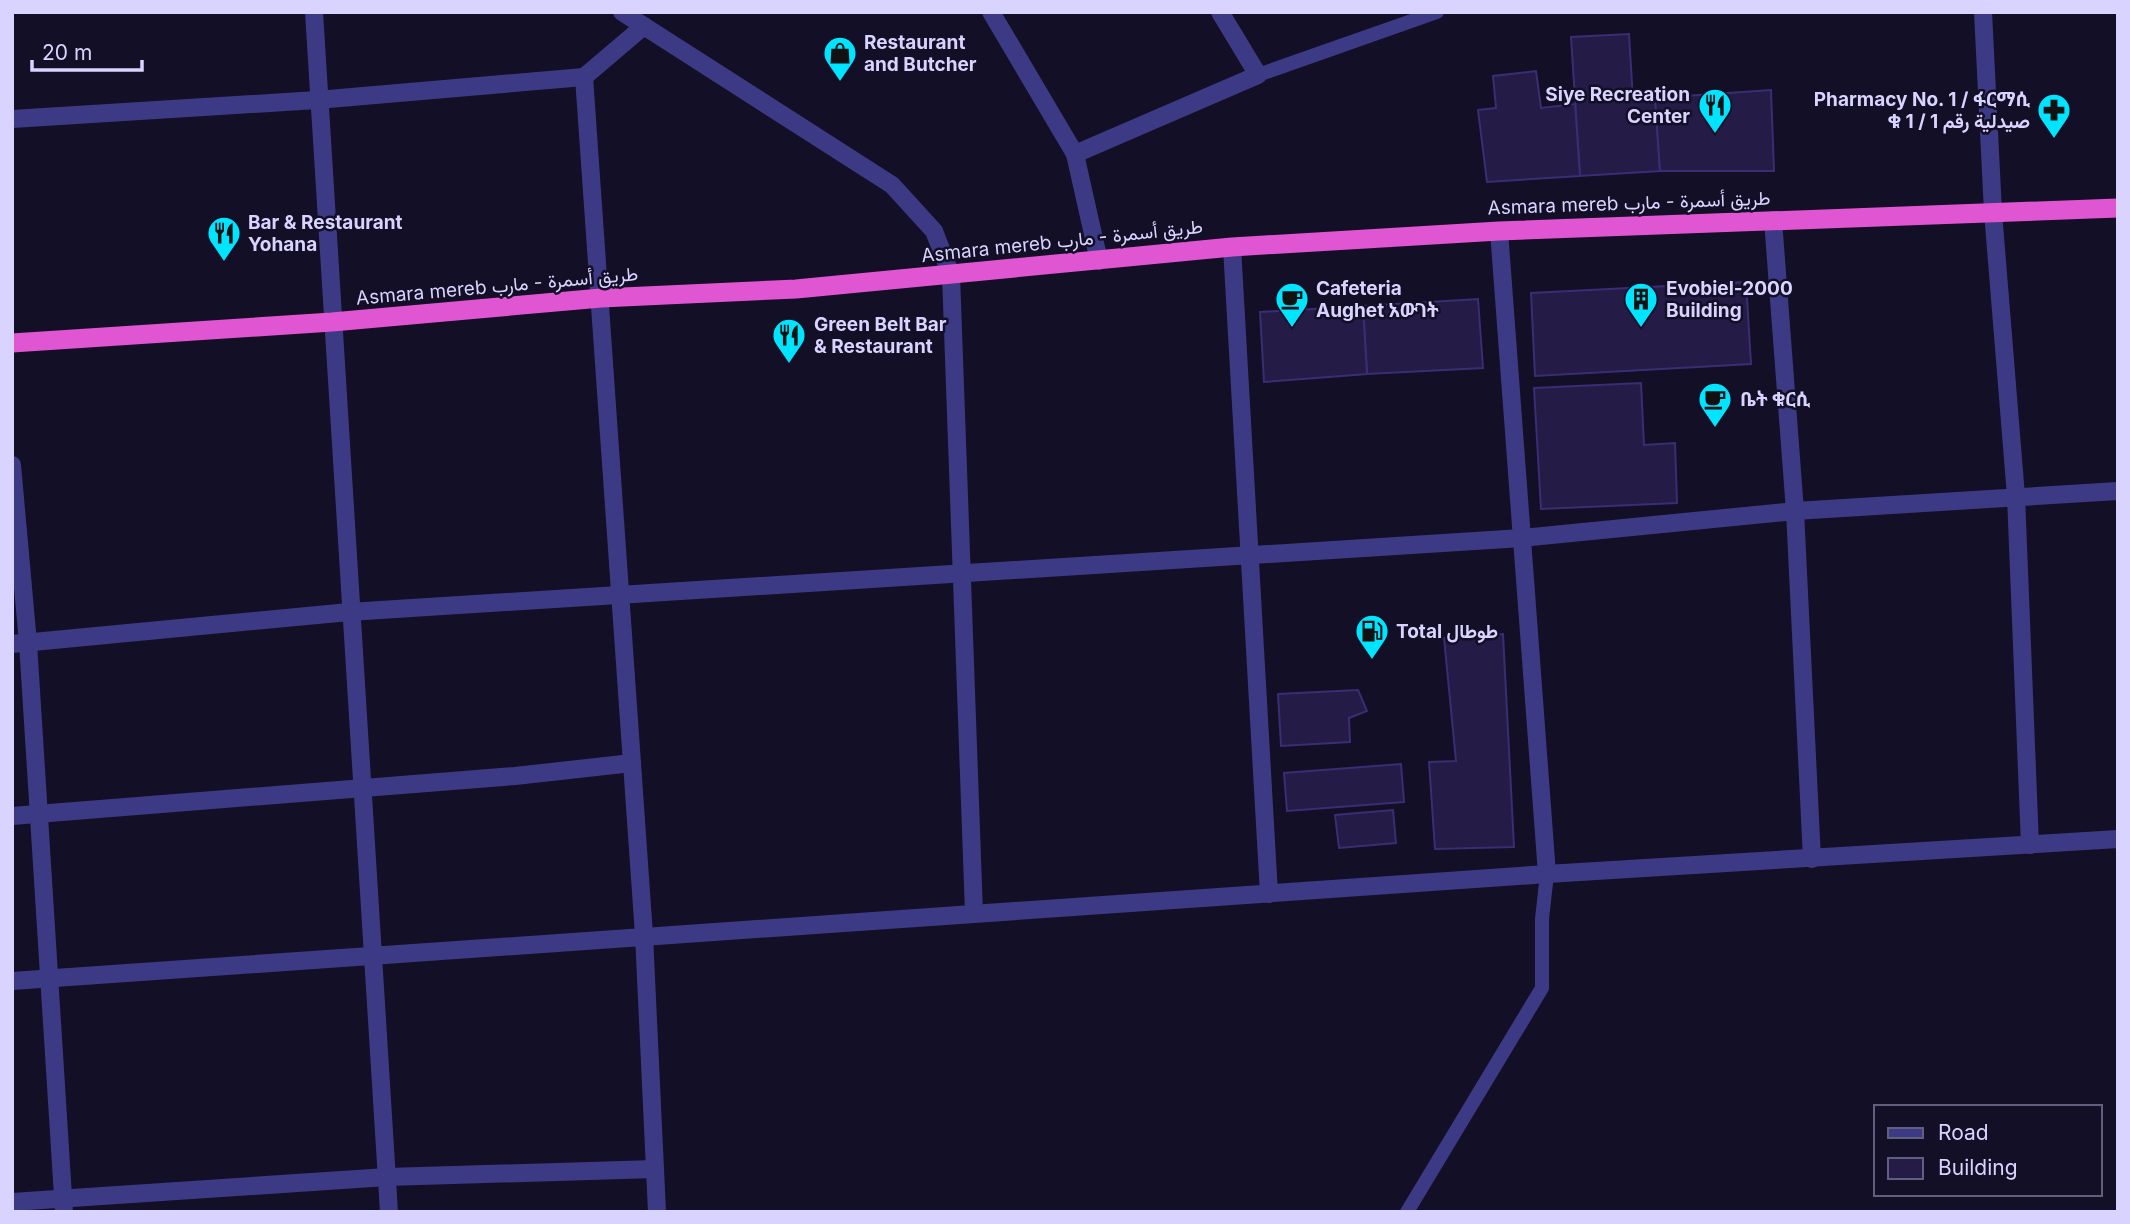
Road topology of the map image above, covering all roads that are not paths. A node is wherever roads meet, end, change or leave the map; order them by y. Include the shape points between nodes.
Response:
1 (314, 12) edge
2 (622, 12) edge
3 (991, 12) edge
4 (1220, 12) edge
5 (1437, 12) edge
6 (1983, 12) edge
7 (643, 26) junction
8 (1258, 75) junction
9 (584, 77) junction
10 (317, 100) junction
11 (12, 119) edge
12 (1075, 154) junction
13 (2118, 208) edge
14 (1993, 212) junction
15 (1773, 220) junction
16 (1499, 231) junction
17 (1232, 247) junction
18 (1099, 261) junction
19 (951, 275) junction
20 (601, 299) junction
21 (332, 322) junction
22 (12, 343) edge
23 (12, 465) edge
24 (2118, 491) edge
25 (2016, 496) junction
26 (1795, 511) junction
27 (1522, 538) junction
28 (1248, 557) junction
29 (960, 572) junction
30 (621, 593) junction
31 (349, 612) junction
32 (20, 644) edge
33 (632, 762) junction
34 (362, 787) junction
35 (39, 814) junction
36 (12, 816) edge
37 (2118, 839) edge
38 (2030, 845) junction
39 (1811, 859) junction
40 (1547, 874) junction
41 (1269, 894) junction
42 (974, 913) junction
43 (645, 935) junction
44 (375, 954) junction
45 (50, 978) junction
46 (12, 981) edge
47 (655, 1169) junction
48 (387, 1177) junction
49 (12, 1202) edge
50 (63, 1205) edge
51 (389, 1212) edge
52 (657, 1212) edge
53 (1407, 1212) edge

1 - 10 street
2 - 7 street
3 - 12 street
4 - 8 street
5 - 8 lane
6 - 14 street
7 - 9 street
7 - 19 street via 892,185 934,231
8 - 12 street
9 - 10 street
9 - 20 street
10 - 11 street
10 - 21 street
12 - 18 street
13 - 14 highway, Asmara mereb طريق أسمرة - مارب
14 - 15 highway, Asmara mereb طريق أسمرة - مارب
14 - 25 street
15 - 16 highway, Asmara mereb طريق أسمرة - مارب
15 - 26 street
16 - 17 highway, Asmara mereb طريق أسمرة - مارب
16 - 27 street
17 - 18 highway, Asmara mereb طريق أسمرة - مارب
17 - 28 street
18 - 19 highway, Asmara mereb طريق أسمرة - مارب
19 - 20 highway, Asmara mereb طريق أسمرة - مارب
19 - 29 street
20 - 21 highway, Asmara mereb طريق أسمرة - مارب
20 - 30 street
21 - 22 highway, Asmara mereb طريق أسمرة - مارب
21 - 31 street
23 - 32 street
24 - 25 street
25 - 26 street
25 - 38 street
26 - 27 street
26 - 39 street
27 - 28 street
27 - 40 street
28 - 29 street
28 - 41 street
29 - 30 street
29 - 42 street
30 - 31 street
30 - 33 street
31 - 32 street
31 - 34 street
32 - 35 street
33 - 34 street
33 - 43 street
34 - 35 street
34 - 44 street
35 - 36 street
35 - 45 street
37 - 38 street
38 - 39 street
39 - 40 street
40 - 41 street
40 - 53 lane via 1542,988
41 - 42 street
42 - 43 street
43 - 44 street
43 - 47 street
44 - 45 street
44 - 48 street
45 - 46 street
45 - 50 street
47 - 48 street
47 - 52 street
48 - 50 street
48 - 51 street
49 - 50 street

